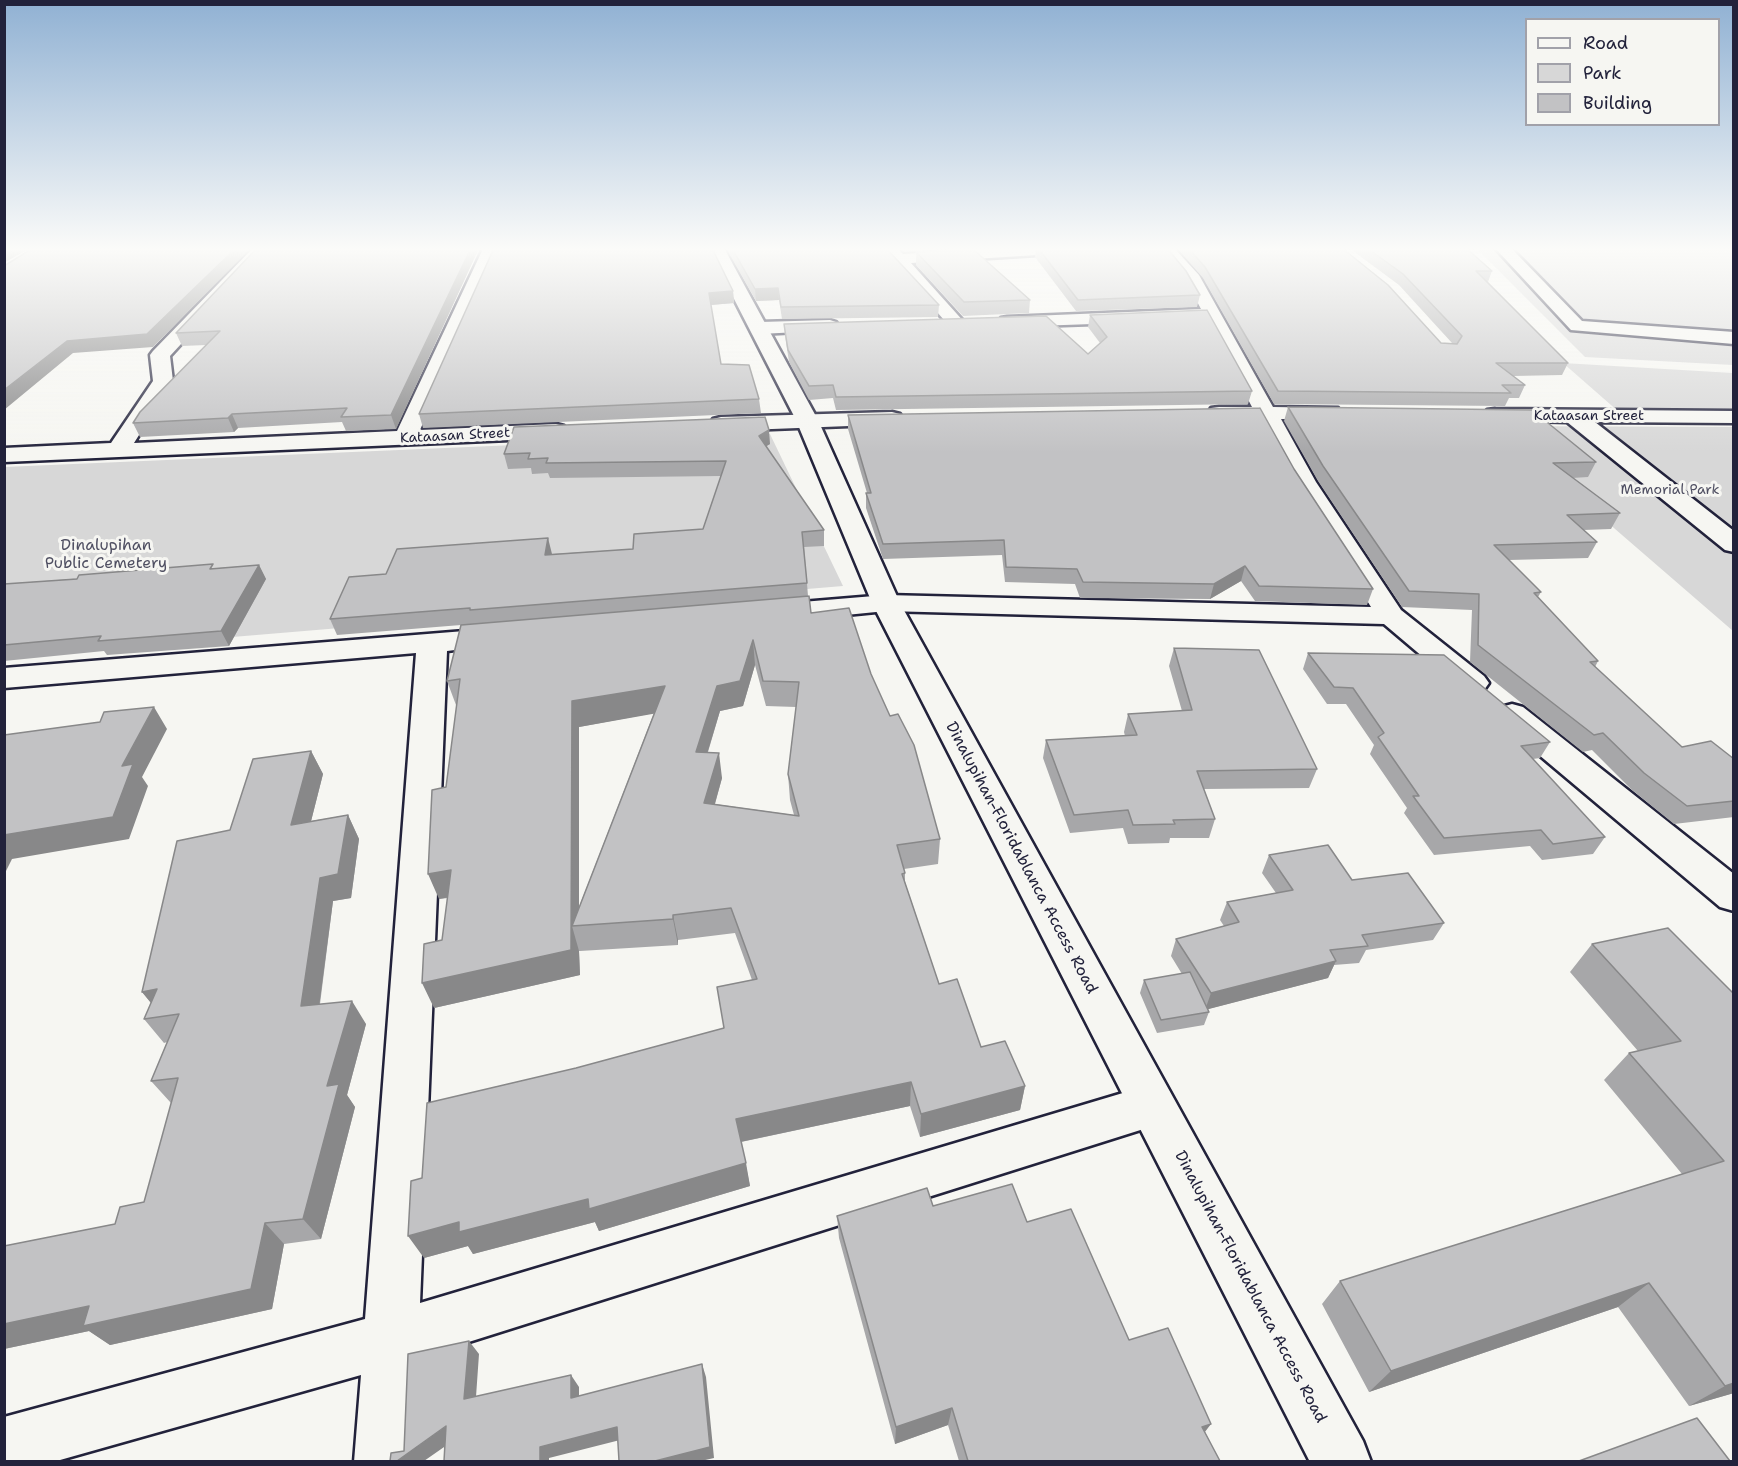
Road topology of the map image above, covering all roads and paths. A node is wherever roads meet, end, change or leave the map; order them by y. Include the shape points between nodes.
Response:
1 (196, 316) edge
2 (460, 316) edge
3 (754, 316) edge
4 (950, 316) edge
5 (1151, 316) edge
6 (1212, 316) edge
7 (1567, 316) edge
8 (957, 324) junction
9 (934, 325) edge
10 (853, 326) edge
11 (760, 328) junction
12 (1734, 338) edge
13 (1264, 412) junction
14 (1194, 414) edge
15 (1347, 414) edge
16 (1478, 415) edge
17 (1573, 416) junction
18 (1734, 417) edge
19 (912, 418) edge
20 (807, 420) junction
21 (700, 425) edge
22 (582, 430) edge
23 (405, 438) junction
24 (118, 449) junction
25 (4, 455) edge
26 (1734, 544) edge
27 (886, 603) junction
28 (743, 616) edge
29 (1391, 616) junction
30 (528, 635) edge
31 (432, 643) junction
32 (4, 678) edge
33 (1734, 896) edge
34 (1153, 1106) junction
35 (391, 1339) junction
36 (4, 1446) edge
37 (384, 1461) edge
38 (1342, 1461) edge

1 - 24 street via 160,355 163,381
2 - 23 street
3 - 11 street, Dinalupihan-Floridablanca Access Road
4 - 8 street
5 - 8 street
6 - 13 street
7 - 12 street via 1576,326
8 - 9 street
10 - 11 street
11 - 20 street, Dinalupihan-Floridablanca Access Road
13 - 14 street
13 - 15 street
13 - 29 street via 1304,482
16 - 17 street, Kataasan Street
17 - 18 street, Kataasan Street
17 - 26 street
19 - 20 street
20 - 21 street
20 - 27 street, Dinalupihan-Floridablanca Access Road
22 - 23 street, Kataasan Street
23 - 24 street, Kataasan Street
24 - 25 street, Kataasan Street
27 - 28 street
27 - 29 street
27 - 34 street, Dinalupihan-Floridablanca Access Road
29 - 33 street
30 - 31 street
31 - 32 street
31 - 35 street
34 - 35 street
34 - 38 street, Dinalupihan-Floridablanca Access Road
35 - 36 street
35 - 37 street

